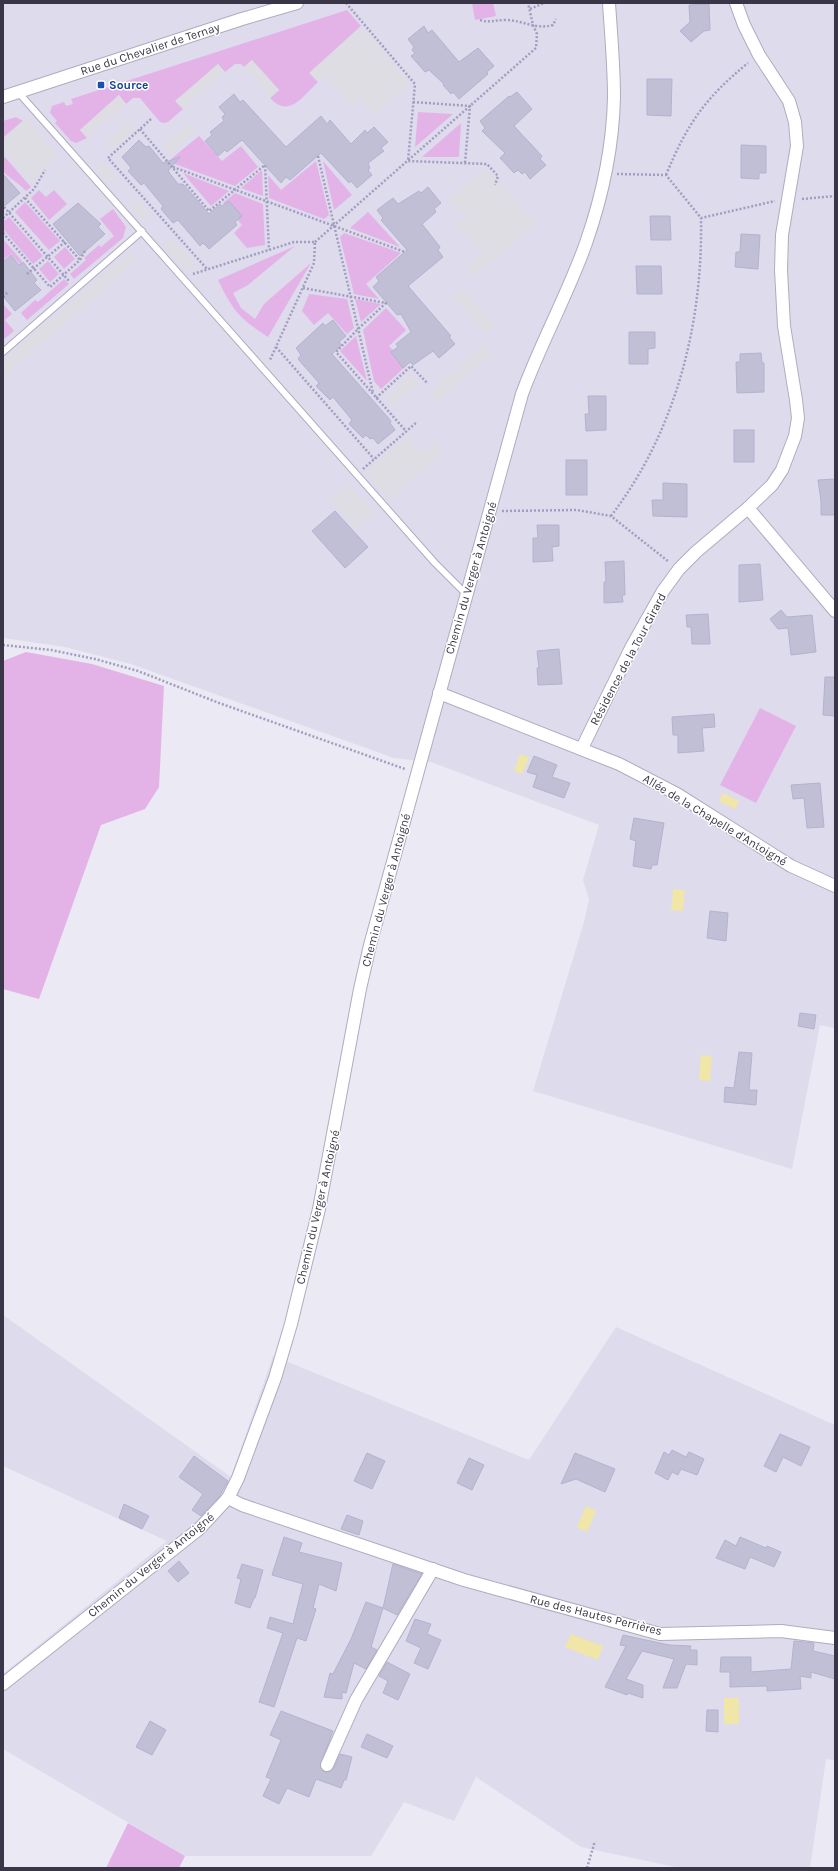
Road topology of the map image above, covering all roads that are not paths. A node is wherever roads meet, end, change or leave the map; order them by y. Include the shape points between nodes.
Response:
1 (297, 3) edge
2 (609, 3) edge
3 (736, 3) edge
4 (268, 7) edge
5 (18, 92) junction
6 (3, 97) edge
7 (142, 232) junction
8 (3, 352) edge
9 (748, 508) junction
10 (467, 595) junction
11 (835, 611) edge
12 (439, 693) junction
13 (582, 748) junction
14 (835, 886) edge
15 (228, 1498) junction
16 (433, 1569) junction
17 (835, 1638) edge
18 (3, 1684) edge
19 (327, 1765) dead end

1 - 4 street, Rue du Chevalier de Ternay
2 - 10 street, Chemin du Verger à Antoigné via 614,98 605,173 597,207 564,298 533,363 522,394
3 - 9 street, Résidence de la Tour Girard via 759,55 789,101 795,122 797,146 782,234 781,291 797,424 790,453 782,470 772,485
4 - 5 street, Rue du Chevalier de Ternay
5 - 6 street, Rue du Chevalier de Ternay
5 - 7 lane
7 - 8 lane
7 - 10 lane via 435,563
9 - 11 street
9 - 13 street, Résidence de la Tour Girard via 679,569 663,591
10 - 12 street, Chemin du Verger à Antoigné
12 - 13 street, Allée de la Chapelle d'Antoigné
12 - 15 street, Chemin du Verger à Antoigné via 365,967 321,1202 290,1324 275,1378 238,1478
13 - 14 street, Allée de la Chapelle d'Antoigné via 677,794 791,866
15 - 16 street, Rue des Hautes Perrières via 242,1505
15 - 18 street, Chemin du Verger à Antoigné via 199,1529
16 - 17 street, Rue des Hautes Perrières via 464,1580 660,1634 781,1631
16 - 19 street via 356,1700

